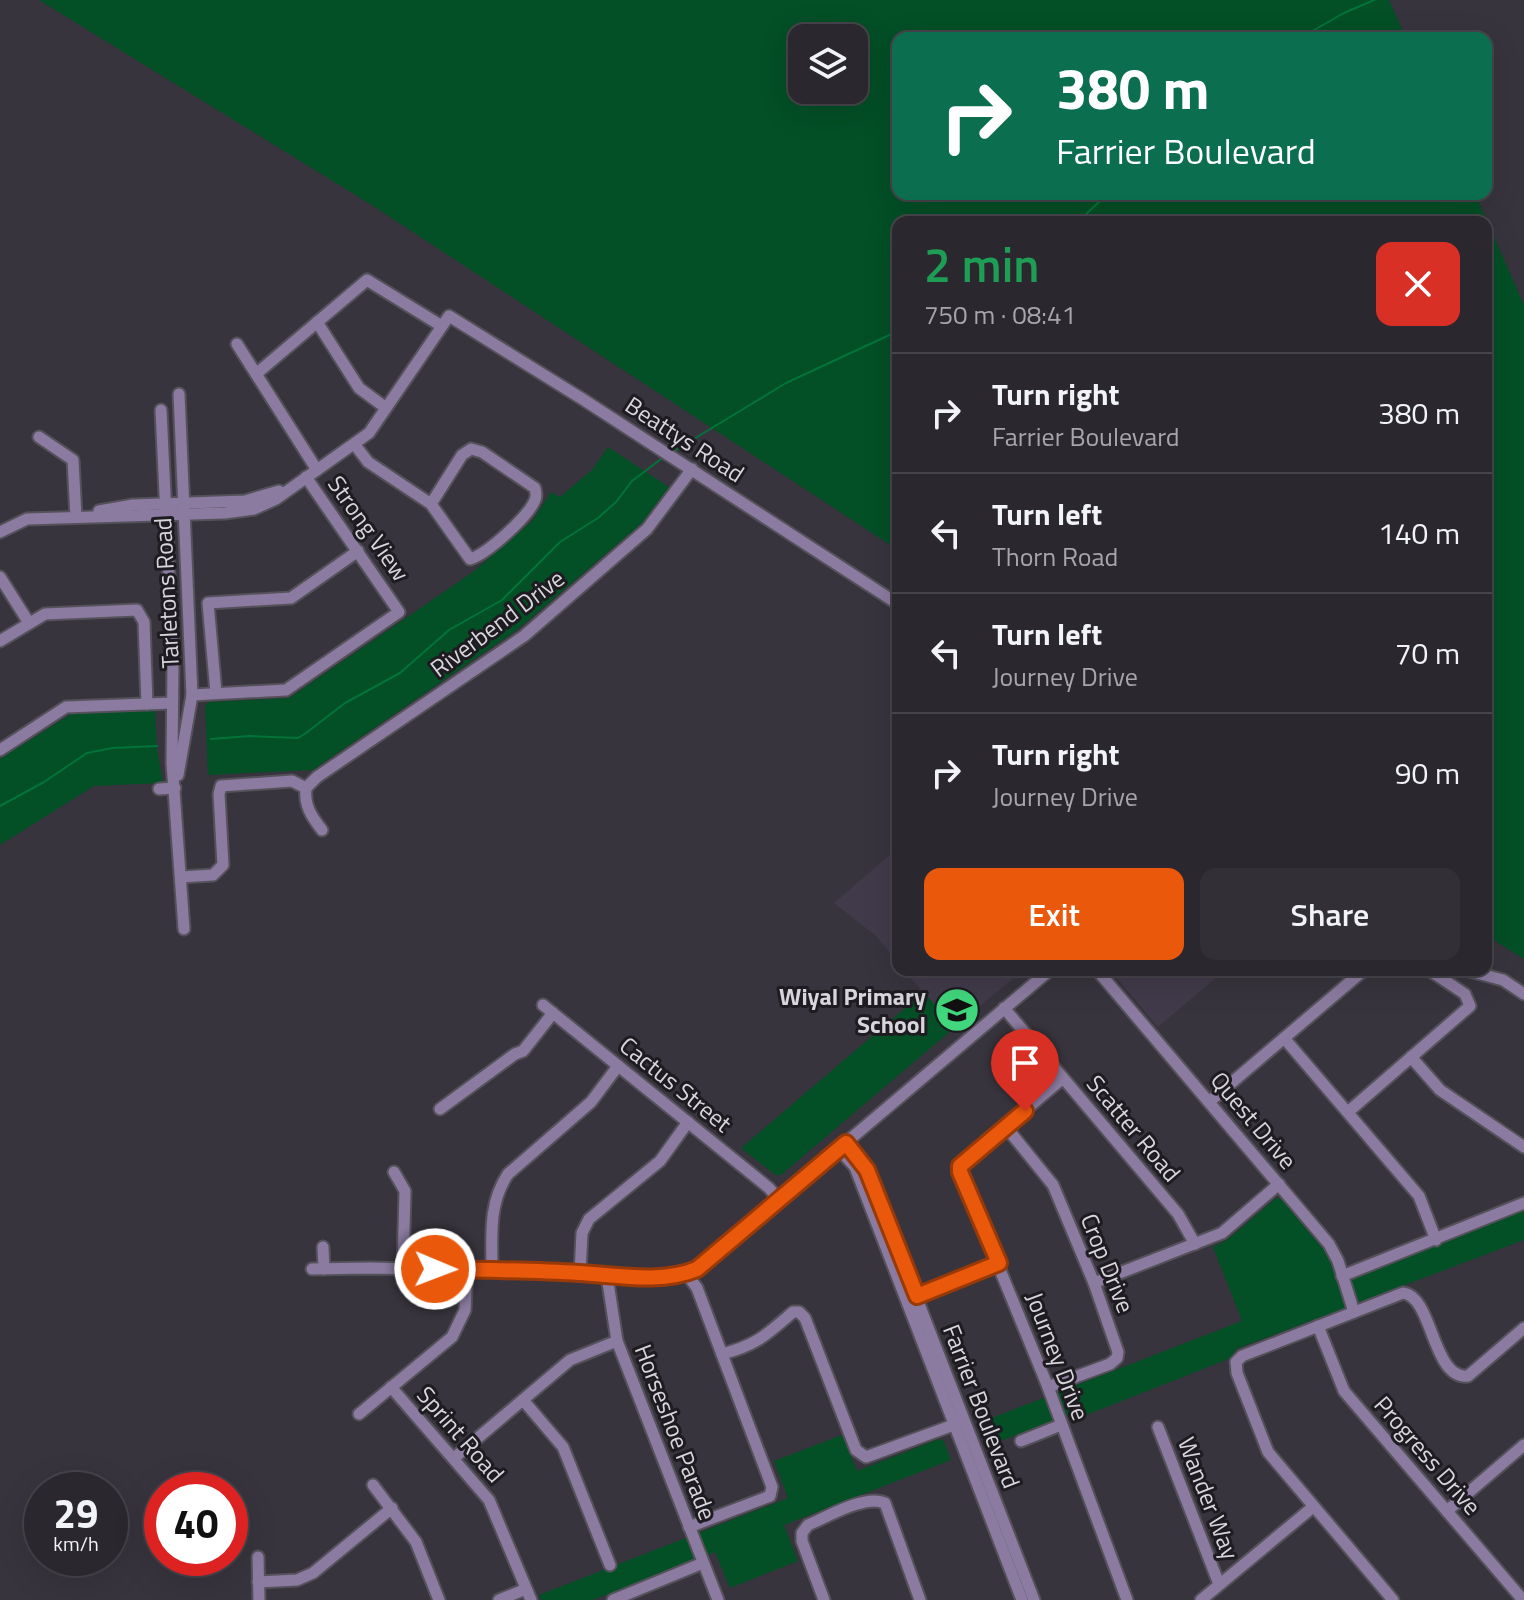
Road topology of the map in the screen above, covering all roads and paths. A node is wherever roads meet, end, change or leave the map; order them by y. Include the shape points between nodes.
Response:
1 (443, 321) junction
2 (317, 322) junction
3 (237, 344) dead end
4 (256, 374) junction
5 (179, 394) dead end
6 (386, 408) junction
7 (161, 410) dead end
8 (39, 437) dead end
9 (355, 445) junction
10 (692, 469) junction
11 (312, 473) junction
12 (431, 504) junction
13 (174, 509) junction
14 (76, 517) junction
15 (0, 532) edge
16 (358, 551) junction
17 (0, 577) edge
18 (892, 600) edge
19 (29, 623) junction
20 (0, 641) edge
21 (216, 693) junction
22 (192, 695) junction
23 (172, 703) junction
24 (147, 704) junction
25 (0, 750) edge
26 (175, 788) junction
27 (306, 788) junction
28 (159, 789) dead end
29 (322, 830) dead end
30 (181, 877) junction
31 (184, 929) dead end
32 (1043, 976) edge
33 (1102, 976) edge
34 (1357, 976) edge
35 (1438, 976) edge
36 (1488, 976) edge
37 (1524, 994) edge
38 (543, 1005) dead end
39 (1004, 1008) junction
40 (553, 1013) junction
41 (1284, 1038) junction
42 (1411, 1057) junction
43 (618, 1066) junction
44 (1063, 1078) junction
45 (1209, 1102) junction
46 (440, 1109) dead end
47 (1348, 1112) junction
48 (688, 1122) junction
49 (1006, 1127) junction
50 (842, 1146) junction
51 (1524, 1147) edge
52 (394, 1172) dead end
53 (1279, 1184) junction
54 (779, 1200) junction
55 (1524, 1203) edge
56 (1436, 1240) junction
57 (1195, 1244) junction
58 (323, 1247) dead end
59 (999, 1263) junction
60 (403, 1268) junction
61 (467, 1270) junction
62 (492, 1271) junction
63 (580, 1273) junction
64 (686, 1273) junction
65 (607, 1276) junction
66 (1342, 1276) junction
67 (1094, 1283) junction
68 (913, 1298) junction
69 (1354, 1312) junction
70 (1318, 1326) junction
71 (1524, 1328) edge
72 (617, 1341) junction
73 (722, 1354) junction
74 (391, 1387) junction
75 (1048, 1387) junction
76 (369, 1388) dead end
77 (378, 1398) junction
78 (523, 1400) junction
79 (359, 1414) dead end
80 (958, 1423) junction
81 (1061, 1425) junction
82 (1158, 1427) dead end
83 (1021, 1441) dead end
84 (1521, 1453) edge
85 (454, 1458) junction
86 (373, 1485) dead end
87 (1313, 1507) junction
88 (392, 1508) junction
89 (1447, 1511) junction
90 (689, 1527) junction
91 (258, 1557) dead end
92 (703, 1563) junction
93 (610, 1565) dead end
94 (258, 1582) junction
95 (1219, 1584) junction
96 (529, 1594) edge
97 (621, 1599) edge
98 (259, 1600) edge
99 (439, 1600) edge
100 (499, 1600) edge
101 (718, 1600) edge
102 (824, 1600) edge
103 (920, 1600) edge
104 (1022, 1600) edge
105 (1034, 1600) edge
106 (1127, 1600) edge
107 (1201, 1600) edge
108 (1393, 1600) edge
109 (1523, 1600) edge

1 - 2 street, Beattys Road via 367,280
1 - 6 street
1 - 10 street, Beattys Road via 453,317
2 - 4 street
2 - 6 street via 359,388
3 - 4 street, Strong View
4 - 11 street, Strong View
5 - 13 street, Tarletons Road
6 - 9 street
7 - 13 street, Tarletons Road
8 - 14 street via 73,460
9 - 11 street
9 - 12 street via 368,462
10 - 18 street, Beattys Road
10 - 27 street, Riverbend Drive via 647,529 524,636
11 - 13 street via 254,509
11 - 16 street, Strong View
12 - 12 street via 470,559 524,517 536,498 535,488 471,449
13 - 14 street via 133,505
13 - 22 street, Tarletons Road
13 - 23 street, Tarletons Road
14 - 15 street via 27,519
16 - 21 street via 291,598 208,603
16 - 21 street, Strong View via 399,612 286,690
17 - 19 street
19 - 20 street
19 - 24 street via 45,614 140,612
21 - 22 street, Strong View
22 - 26 street, Tarletons Road
23 - 24 street
23 - 26 street, Tarletons Road
24 - 25 street via 66,707
26 - 28 street
26 - 30 street, Tarletons Road
27 - 29 street via 304,800
27 - 30 street via 292,781 221,786 223,865 213,875
30 - 31 street, Tarletons Road
32 - 39 street
33 - 45 street, Quest Drive
34 - 41 street
35 - 42 street via 1465,994 1470,1006
36 - 37 street
38 - 40 street, Cactus Street
39 - 44 street, Scatter Road
39 - 50 street
40 - 43 street, Cactus Street
40 - 46 street via 523,1051
41 - 45 street
41 - 47 street
42 - 47 street
42 - 51 street via 1440,1090
43 - 48 street, Cactus Street
43 - 62 street via 591,1102 501,1185 493,1206
44 - 49 street, Journey Drive
44 - 57 street, Scatter Road via 1178,1214
45 - 53 street, Quest Drive
47 - 56 street via 1419,1196
48 - 54 street, Cactus Street
48 - 63 street via 660,1161 589,1219 582,1233
49 - 59 street, Journey Drive via 960,1166
49 - 67 street, Crop Drive via 1053,1185
50 - 54 street
50 - 68 street, Farrier Boulevard via 867,1170
52 - 60 street via 405,1191
53 - 57 street via 1227,1230
53 - 66 street, Quest Drive via 1329,1244
54 - 64 street
55 - 56 street
56 - 66 street
57 - 67 street
58 - 60 street via 318,1269
59 - 68 street
59 - 75 street, Journey Drive
60 - 61 street
61 - 62 street
61 - 74 street via 465,1310 452,1337
62 - 63 street
63 - 65 street
64 - 65 street
64 - 73 street
65 - 72 street, Horseshoe Parade
66 - 69 street, Quest Drive
67 - 75 street, Crop Drive via 1117,1358
68 - 80 street, Farrier Boulevard
69 - 70 street
69 - 71 street via 1411,1294 1437,1350 1463,1377
70 - 87 street via 1236,1362 1268,1452
70 - 89 street, Progress Drive via 1344,1391
72 - 78 street via 570,1360
72 - 90 street, Horseshoe Parade
73 - 80 street via 747,1348 799,1312 856,1450 866,1457
73 - 90 street via 772,1487 770,1496
74 - 77 street
74 - 85 street, Sprint Road
75 - 81 street, Journey Drive
76 - 77 street
77 - 79 street
78 - 85 street
78 - 93 street via 563,1447
80 - 104 street, Farrier Boulevard
80 - 105 street, Farrier Boulevard
81 - 83 street
81 - 106 street, Journey Drive
82 - 95 street, Wander Way
84 - 89 street
85 - 96 street, Sprint Road via 489,1500
86 - 88 street
87 - 95 street
87 - 108 street
88 - 94 street via 313,1573 297,1580
88 - 99 street via 416,1542
89 - 109 street, Progress Drive
90 - 92 street, Horseshoe Parade
91 - 94 street
92 - 97 street
92 - 101 street, Horseshoe Parade
94 - 98 street
95 - 107 street
96 - 100 street
102 - 103 street via 802,1533 808,1525 877,1500 885,1503

